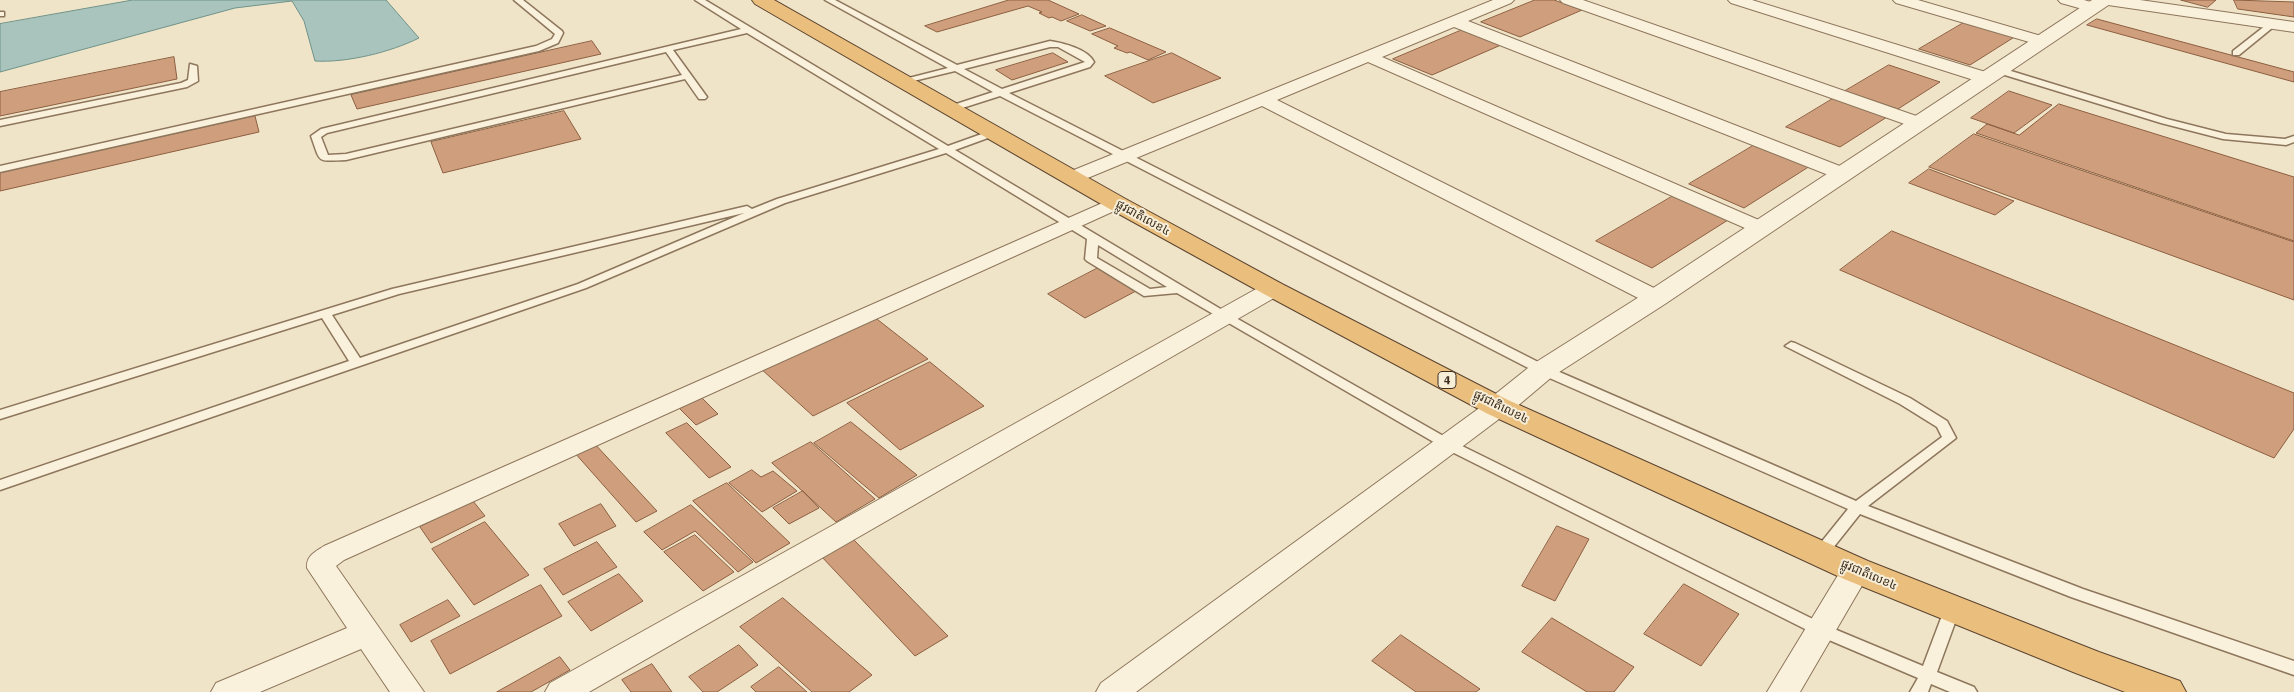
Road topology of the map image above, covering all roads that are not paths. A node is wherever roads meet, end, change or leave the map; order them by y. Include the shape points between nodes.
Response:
1 (518, 0) edge
2 (699, 0) edge
3 (760, 0) edge
4 (829, 0) edge
5 (1506, 0) edge
6 (1568, 0) edge
7 (1736, 0) edge
8 (1901, 0) edge
9 (2066, 0) edge
10 (2101, 2) edge
11 (1454, 21) junction
12 (2273, 24) junction
13 (2294, 27) edge
14 (748, 30) junction
15 (2042, 41) junction
16 (668, 49) junction
17 (2236, 53) dead end
18 (1367, 56) junction
19 (193, 66) dead end
20 (954, 68) junction
21 (1992, 74) junction
22 (687, 76) junction
23 (904, 82) junction
24 (1000, 92) junction
25 (702, 97) dead end
26 (1261, 99) junction
27 (950, 109) junction
28 (0, 123) edge
29 (1919, 123) junction
30 (993, 133) junction
31 (2294, 139) edge
32 (946, 150) junction
33 (1124, 155) junction
34 (0, 169) edge
35 (1843, 174) junction
36 (1071, 178) junction
37 (782, 201) junction
38 (1116, 203) junction
39 (1761, 228) junction
40 (1080, 230) junction
41 (1181, 289) junction
42 (1273, 289) junction
43 (1656, 298) junction
44 (325, 313) junction
45 (1225, 317) junction
46 (1791, 346) dead end
47 (357, 363) junction
48 (1543, 370) junction
49 (1498, 407) junction
50 (0, 415) edge
51 (1449, 444) junction
52 (0, 485) edge
53 (1857, 506) junction
54 (1820, 554) junction
55 (1856, 570) junction
56 (1952, 609) junction
57 (1820, 630) junction
58 (367, 633) junction
59 (2294, 668) edge
60 (1928, 676) junction
61 (228, 692) edge
62 (408, 692) edge
63 (561, 692) edge
64 (1112, 692) edge
65 (1783, 692) edge
66 (1918, 692) edge
67 (1968, 692) edge
68 (2167, 692) edge

1 - 34 lane via 554,27 559,33 556,41 539,48
2 - 14 lane
3 - 23 highway, ផ្លូវជាតិលេខ៤ / 4
4 - 20 lane
5 - 11 street
6 - 29 street
7 - 21 street
8 - 15 street
9 - 10 street
10 - 12 street
10 - 15 street
11 - 18 street
11 - 35 street
12 - 13 street
12 - 17 lane
14 - 16 lane
14 - 32 lane
15 - 21 street
16 - 22 lane
16 - 22 lane via 324,130 316,136 324,158 346,157
18 - 26 street
18 - 39 street
19 - 28 lane via 193,81 184,85
20 - 23 lane
20 - 24 lane
20 - 24 lane via 1050,44 1060,45 1090,62
21 - 29 street
21 - 31 lane via 2226,137 2286,142
22 - 25 lane
23 - 27 highway, ផ្លូវជាតិលេខ៤ / 4
24 - 27 lane
24 - 33 lane
26 - 33 street
26 - 43 street
27 - 30 highway, ផ្លូវជាតិលេខ៤ / 4
29 - 35 street
30 - 32 lane
30 - 36 highway, ផ្លូវជាតិលេខ៤ / 4
32 - 37 lane
32 - 40 lane
33 - 36 street
33 - 48 lane
35 - 39 street
36 - 38 highway, ផ្លូវជាតិលេខ៤ / 4
37 - 44 lane via 396,291
37 - 47 lane via 582,286
38 - 40 street
38 - 42 highway, ផ្លូវជាតិលេខ៤ / 4
39 - 43 street
40 - 41 lane
40 - 41 lane via 1091,259 1148,293
40 - 58 street via 334,553 321,562 322,568
41 - 45 lane
42 - 45 street
42 - 49 highway, ផ្លូវជាតិលេខ៤ / 4
43 - 48 street
44 - 47 lane
44 - 50 lane
45 - 51 lane
45 - 63 street
46 - 53 lane via 1905,401 1942,424 1949,438
47 - 52 lane
48 - 49 street
48 - 53 lane
49 - 51 street
49 - 54 highway, ផ្លូវជាតិលេខ៤ / 4
51 - 57 lane
51 - 64 street
53 - 54 lane
53 - 59 lane via 2077,593
54 - 55 highway, ផ្លូវជាតិលេខ៤ / 4
55 - 56 highway, ផ្លូវជាតិលេខ៤ / 4
55 - 57 street
56 - 60 lane
56 - 68 highway, ផ្លូវជាតិលេខ៤ / 4
57 - 60 lane
57 - 65 street
58 - 61 street
58 - 62 street
60 - 66 lane
60 - 67 lane

